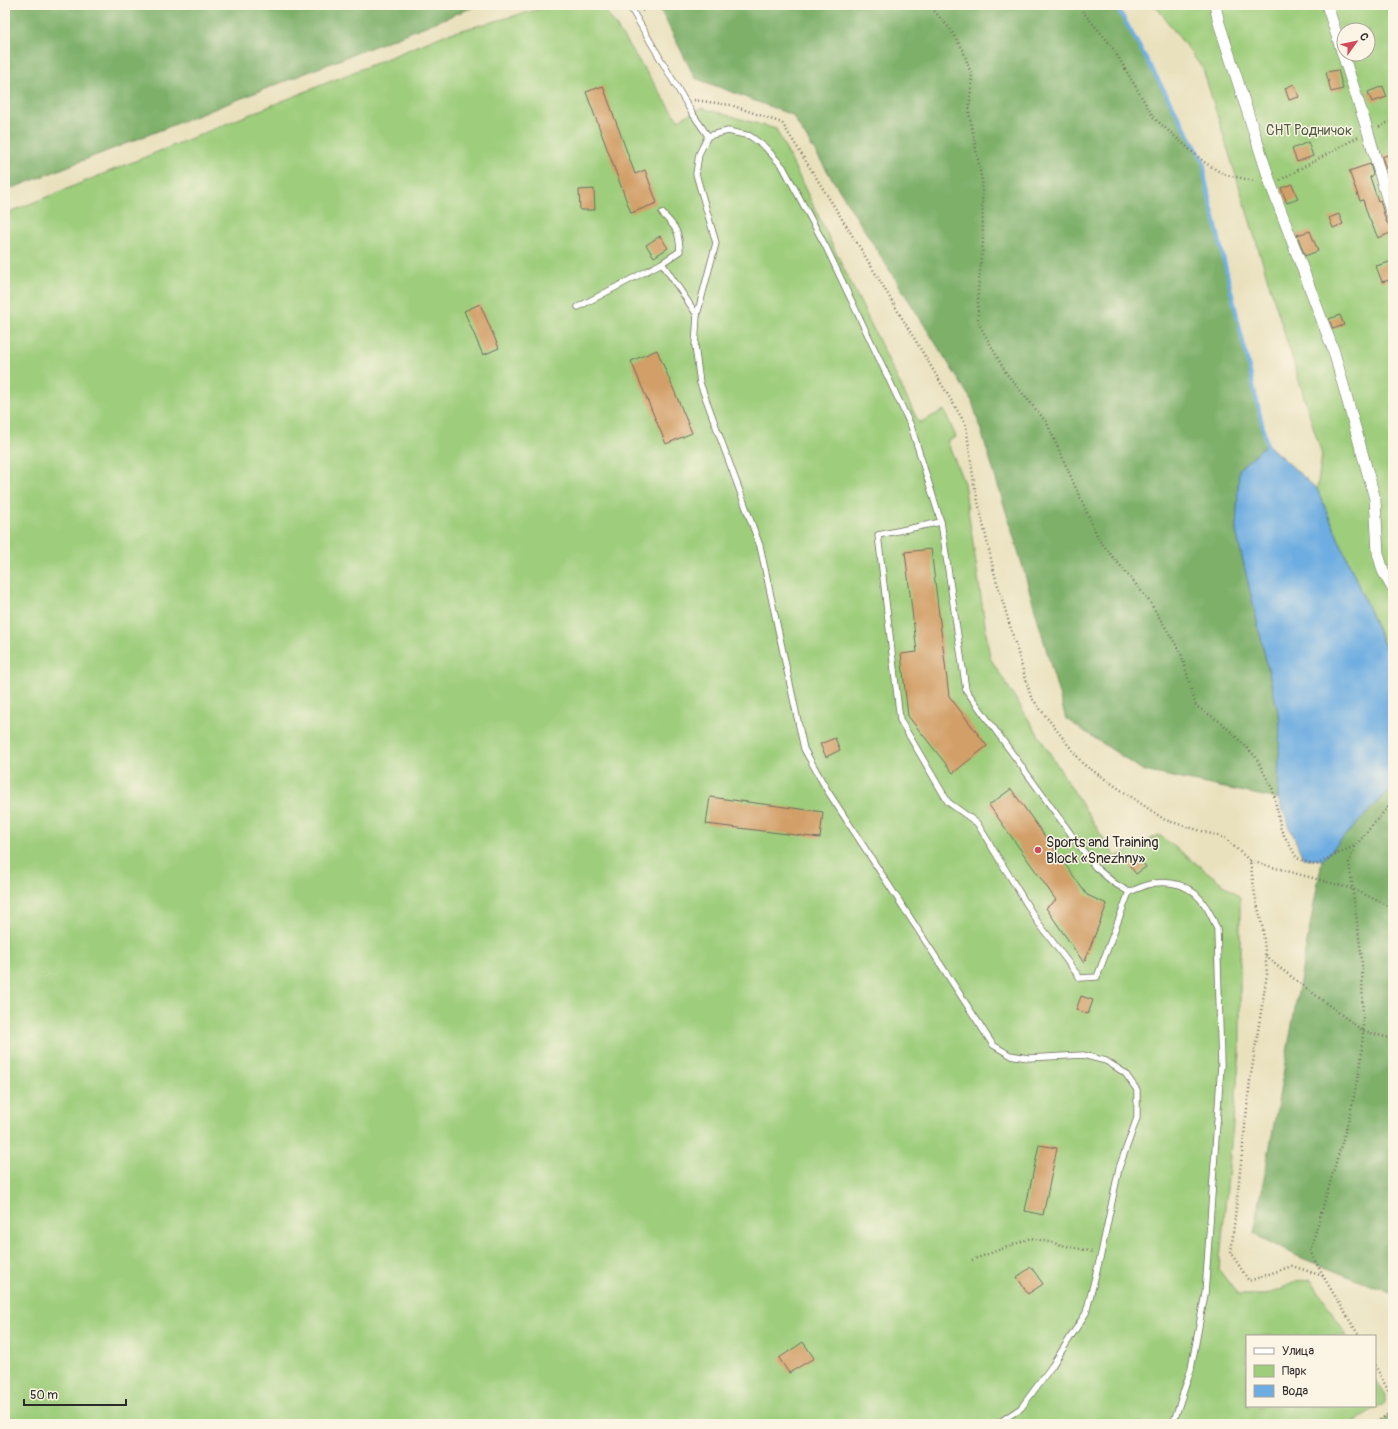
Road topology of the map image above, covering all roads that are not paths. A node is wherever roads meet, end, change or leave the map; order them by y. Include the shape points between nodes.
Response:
1 (629, 5) edge
2 (1215, 5) edge
3 (1327, 5) edge
4 (708, 136) junction
5 (662, 213) dead end
6 (1393, 219) edge
7 (662, 263) junction
8 (578, 307) dead end
9 (697, 315) junction
10 (941, 522) junction
11 (1393, 589) edge
12 (1129, 892) junction
13 (997, 1424) edge
14 (1173, 1424) edge

1 - 4 lane
2 - 11 street via 1270,185 1334,352 1375,499 1378,553 1383,571
3 - 6 street
4 - 9 lane via 699,154 696,174 716,243
4 - 10 lane via 728,131 750,136 765,146 783,167 826,247 911,426
5 - 7 lane via 680,236 680,251
7 - 8 lane
7 - 9 lane
9 - 13 lane via 696,346 700,383 760,546 807,756 993,1045 1010,1055 1028,1058 1083,1055 1106,1061 1125,1073 1137,1090 1137,1118 1119,1168 1086,1313 1021,1408
10 - 12 lane via 966,690 1095,867
10 - 12 lane via 878,535 900,720 948,802 977,823 1037,921 1080,978 1097,977
12 - 14 lane via 1154,883 1170,882 1189,889 1201,899 1217,929 1221,1065 1205,1294 1191,1369

